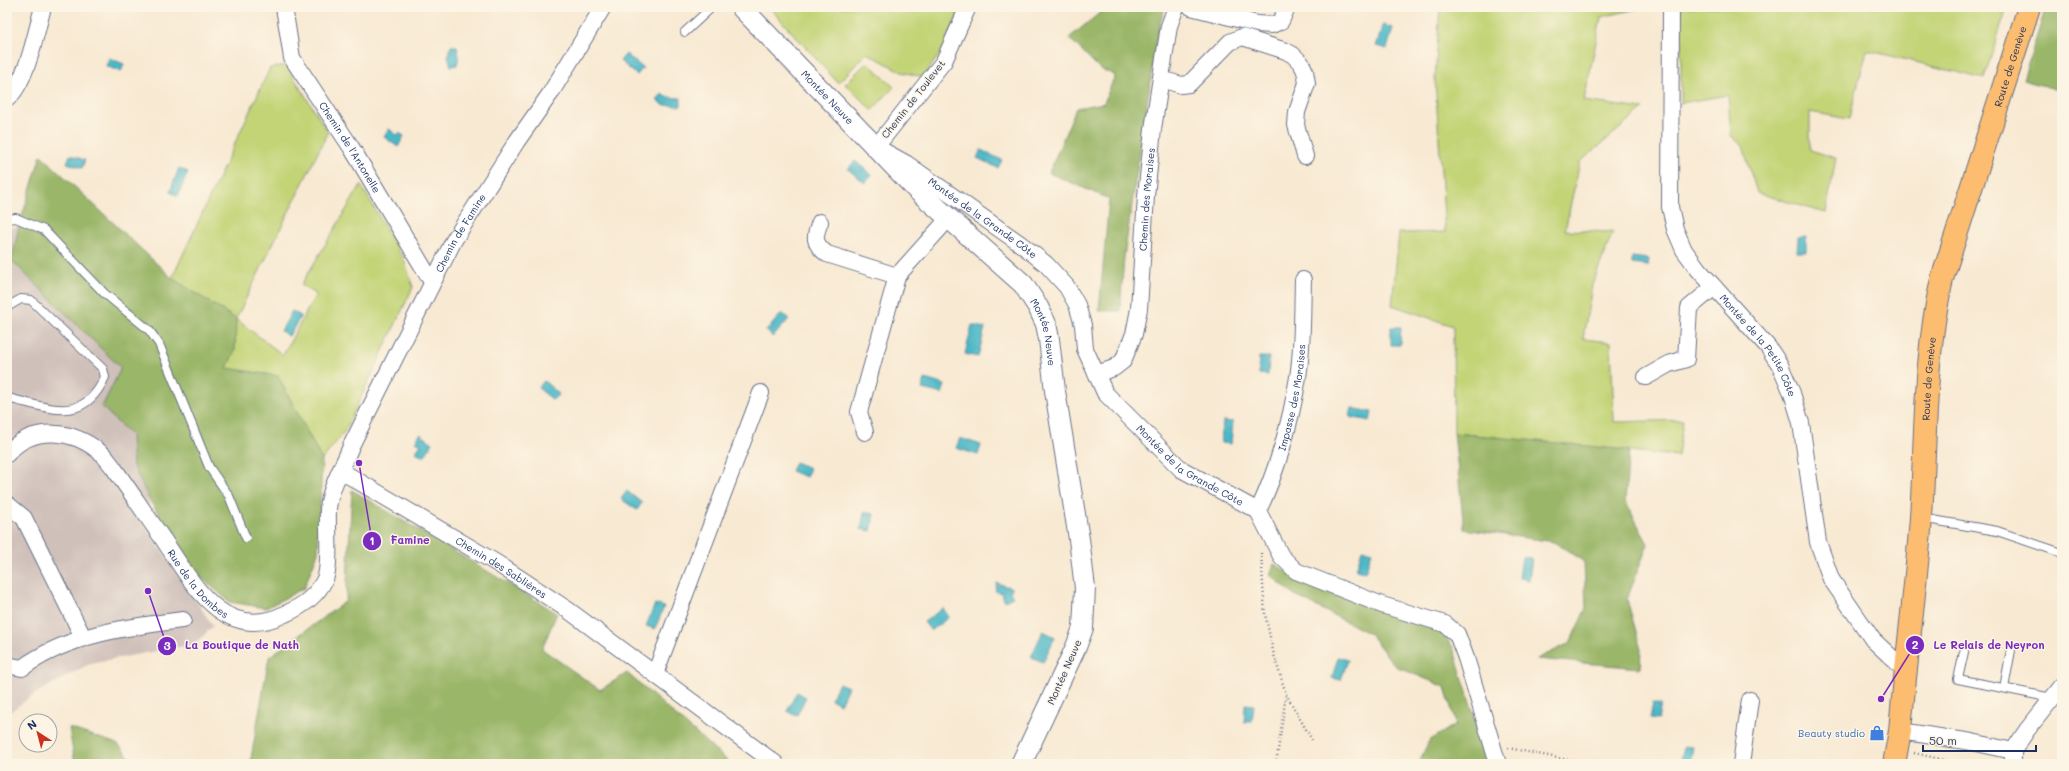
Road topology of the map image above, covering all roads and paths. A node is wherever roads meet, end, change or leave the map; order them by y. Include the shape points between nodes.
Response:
1 (43, 7) edge
2 (284, 7) edge
3 (603, 7) edge
4 (712, 7) edge
5 (741, 7) edge
6 (968, 7) edge
7 (1176, 7) edge
8 (1192, 7) edge
9 (1287, 7) edge
10 (1671, 7) edge
11 (2029, 7) edge
12 (685, 32) dead end
13 (1161, 80) junction
14 (7, 98) edge
15 (876, 146) junction
16 (1305, 156) dead end
17 (949, 218) junction
18 (7, 219) edge
19 (820, 222) dead end
20 (897, 276) junction
21 (1302, 280) dead end
22 (432, 282) junction
23 (1714, 287) junction
24 (7, 307) edge
25 (1646, 377) dead end
26 (1098, 379) junction
27 (761, 393) dead end
28 (7, 398) edge
29 (865, 432) dead end
30 (7, 454) edge
31 (342, 471) junction
32 (7, 504) edge
33 (1258, 511) junction
34 (1921, 518) junction
35 (246, 538) dead end
36 (1261, 549) dead end
37 (2062, 553) edge
38 (183, 620) dead end
39 (83, 637) junction
40 (2012, 650) dead end
41 (1964, 652) dead end
42 (7, 665) edge
43 (1905, 670) junction
44 (655, 674) junction
45 (2004, 688) junction
46 (2057, 692) edge
47 (1286, 694) junction
48 (1750, 700) dead end
49 (1900, 731) junction
50 (1312, 740) dead end
51 (1492, 745) junction
52 (1901, 758) edge
53 (2013, 758) edge
54 (776, 764) edge
55 (1021, 764) edge
56 (1276, 764) edge
57 (1498, 764) edge
58 (1588, 764) edge
59 (1742, 764) edge
60 (1962, 764) edge

1 - 14 street via 28,60 19,82
2 - 22 street, Chemin de l'Antonelle via 292,58 355,153
3 - 22 street, Chemin de Famine via 550,94 458,234
4 - 12 lane
5 - 15 street, Montée Neuve
6 - 15 street, Chemin de Toulevet via 944,61
7 - 13 street, Chemin des Moraises via 1170,26
8 - 9 street via 1257,24 1272,25 1281,20
10 - 23 street, Montée de la Petite Côte via 1670,208 1684,250
11 - 34 main road, Route de Genève via 1942,279 1935,309 1928,358
13 - 16 street via 1181,85 1189,84 1230,42 1242,37 1286,51 1301,63 1305,71 1307,83 1297,112 1296,125
13 - 26 street, Chemin des Moraises via 1153,129 1139,309 1134,334 1123,361
15 - 17 street, Montée Neuve via 917,190
15 - 26 street, Montée de la Grande Côte via 907,164 1046,264 1067,287 1077,305 1083,325 1085,350
17 - 20 street
17 - 55 street, Montée Neuve via 1023,284 1041,312 1049,339 1054,391 1079,539 1085,588 1083,628
18 - 35 lane via 16,218 44,230 104,293 149,330 161,350 201,448 229,496
19 - 20 street via 815,234 816,241 818,247 827,254
20 - 29 street via 859,412
21 - 33 street, Impasse des Moraises via 1298,377 1272,482
22 - 31 street, Chemin de Famine via 351,446
23 - 25 street via 1689,308 1686,358
23 - 43 street, Montée de la Petite Côte via 1768,347 1780,365 1792,393 1801,423 1818,542 1831,579 1873,640
24 - 28 lane via 21,299 32,300 103,369 105,377 98,391 87,403 74,409 56,409
26 - 33 street, Montée de la Grande Côte via 1105,393 1181,469
27 - 44 street
30 - 31 street, Rue de la Dombes via 29,437 56,433 75,438 101,452 208,602 232,617 255,624 294,610 310,599 320,587 325,577 328,507 334,484
31 - 44 street, Chemin des Sablières via 498,564 604,635
32 - 39 street via 24,518
33 - 51 street via 1281,556 1296,571 1382,605 1445,624 1457,634
34 - 37 lane via 1997,531
34 - 43 main road, Route de Genève
36 - 47 path via 1265,614
38 - 39 street
39 - 42 street via 54,648 22,668
40 - 45 lane
41 - 45 lane via 1958,678
43 - 49 main road, Route de Genève
44 - 54 street, Chemin des Sablières
45 - 46 lane
46 - 53 street via 2027,730
47 - 50 path
47 - 56 path
48 - 59 street
49 - 52 main road, Route de Genève
49 - 53 street via 1972,742
51 - 57 street
51 - 58 path
52 - 60 path

